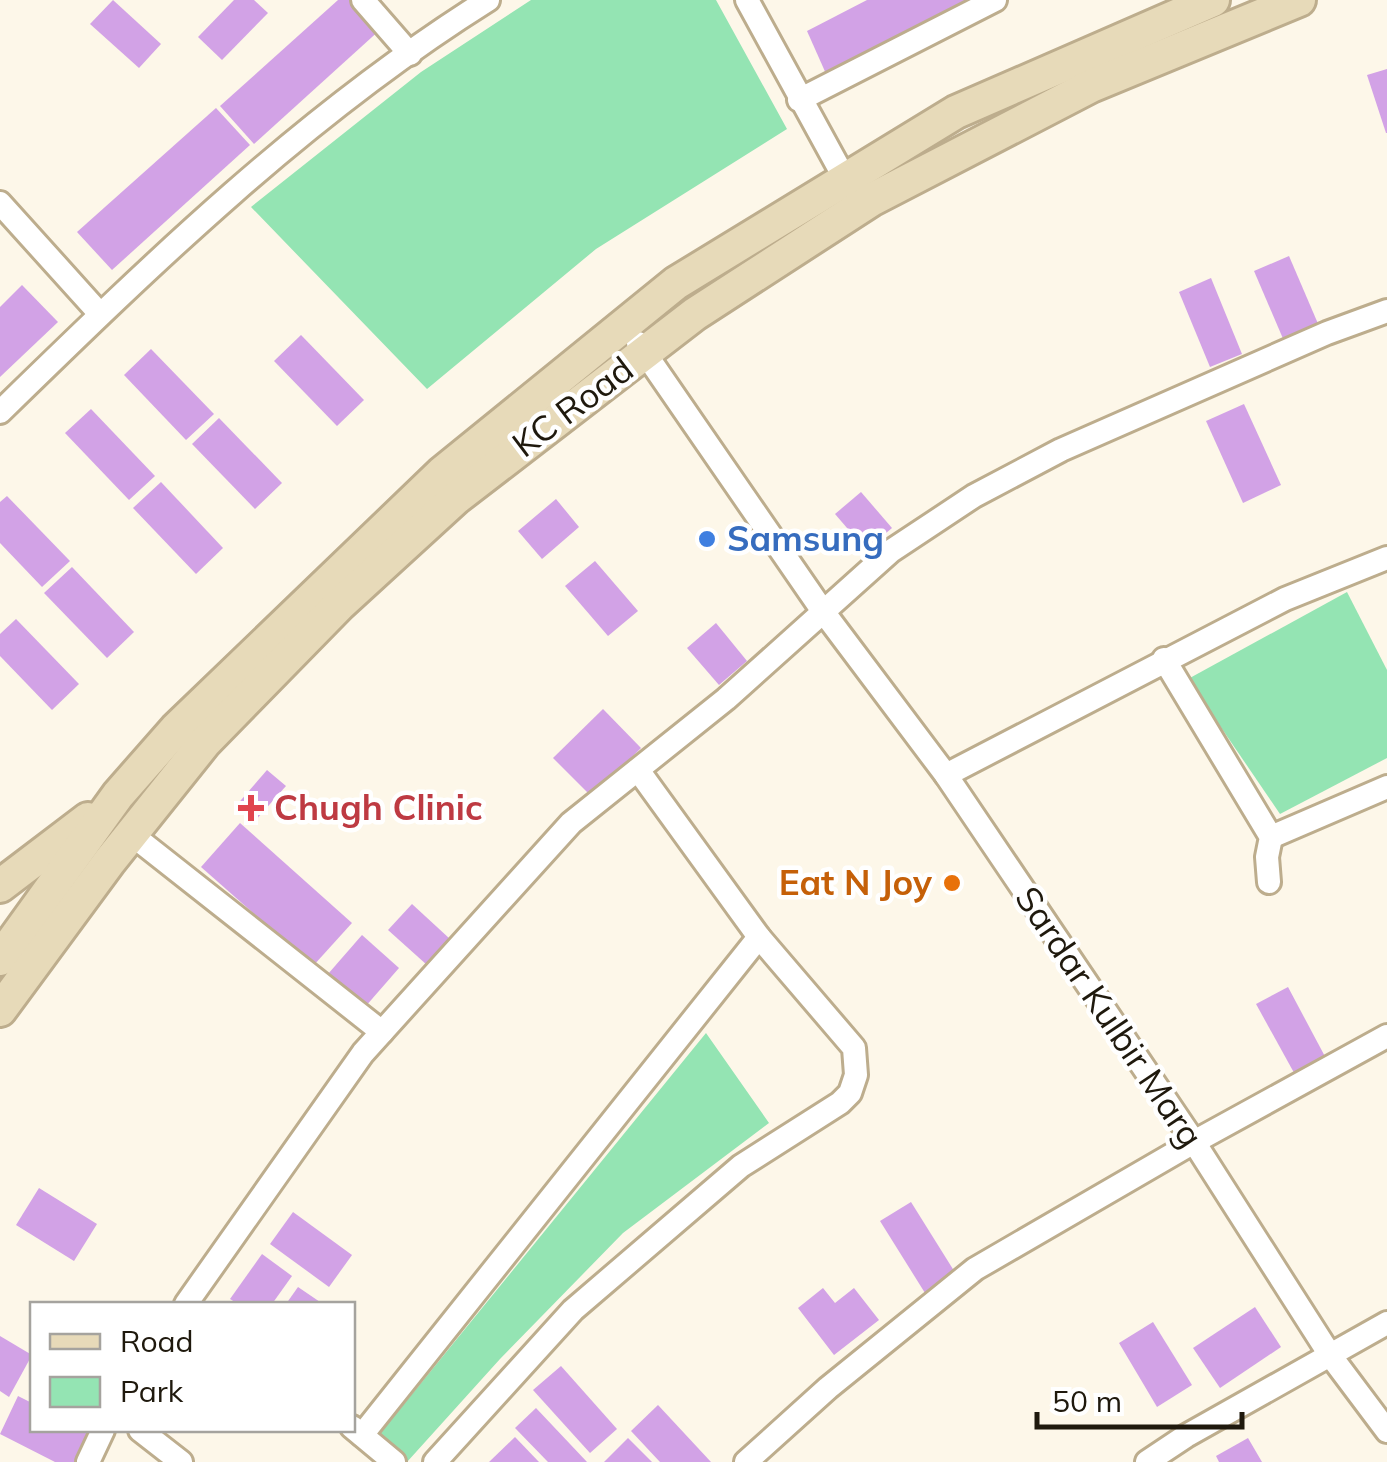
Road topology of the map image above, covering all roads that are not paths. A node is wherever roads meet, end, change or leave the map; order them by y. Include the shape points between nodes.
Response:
1 (363, 0) edge
2 (488, 0) edge
3 (747, 0) edge
4 (995, 0) edge
5 (1213, 0) edge
6 (1300, 0) edge
7 (410, 54) junction
8 (799, 100) junction
9 (853, 193) junction
10 (0, 203) edge
11 (1387, 311) edge
12 (100, 314) junction
13 (626, 324) junction
14 (645, 353) junction
15 (0, 412) edge
16 (1385, 563) edge
17 (822, 610) junction
18 (1164, 659) junction
19 (638, 770) junction
20 (946, 775) junction
21 (1387, 787) edge
22 (118, 796) junction
23 (131, 834) junction
24 (1271, 838) junction
25 (1269, 882) dead end
26 (0, 886) edge
27 (760, 938) junction
28 (0, 960) edge
29 (0, 1010) edge
30 (382, 1032) junction
31 (1387, 1036) edge
32 (1194, 1142) junction
33 (192, 1302) edge
34 (1387, 1323) edge
35 (1330, 1355) junction
36 (358, 1431) edge
37 (1387, 1431) edge
38 (102, 1432) edge
39 (143, 1432) edge
40 (88, 1462) edge
41 (181, 1462) edge
42 (394, 1462) edge
43 (434, 1462) edge
44 (746, 1462) edge
45 (1148, 1462) edge

1 - 7 street
2 - 7 street
3 - 8 street
4 - 8 street
5 - 9 street via 956,112
6 - 9 street, KC Road
7 - 12 street via 294,138
8 - 9 street
9 - 13 street via 676,283
9 - 14 street, KC Road
10 - 12 street
11 - 17 street via 1061,450 974,496 891,551
12 - 15 street
13 - 14 street, Sardar Kulbir Marg
13 - 22 street via 442,473 176,729
14 - 17 street, Sardar Kulbir Marg
14 - 23 street, KC Road via 456,498 339,606 205,742
16 - 18 street via 1284,599
17 - 19 street
17 - 20 street, Sardar Kulbir Marg
18 - 20 street
18 - 24 street
19 - 27 street
19 - 30 street via 571,823
20 - 32 street, Sardar Kulbir Marg
21 - 24 street
22 - 26 street
22 - 28 street
23 - 29 street, KC Road
23 - 30 street
24 - 25 street
27 - 36 street
27 - 43 street via 854,1048 850,1093 741,1166 572,1310
30 - 33 street
31 - 32 street
32 - 35 street, Sardar Kulbir Marg
32 - 44 street via 975,1269
34 - 35 street
35 - 37 street, Sardar Kulbir Marg
35 - 45 street
36 - 42 street
38 - 40 street
39 - 41 street

